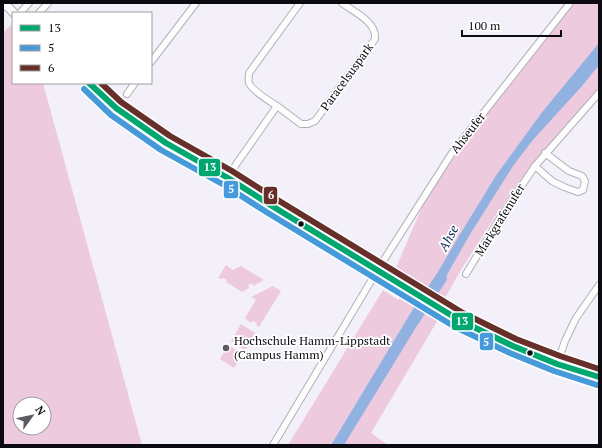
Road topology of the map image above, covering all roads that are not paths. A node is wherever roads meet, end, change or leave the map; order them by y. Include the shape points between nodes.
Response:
1 (4, 3) edge
2 (29, 3) edge
3 (48, 3) edge
4 (196, 3) edge
5 (300, 3) edge
6 (342, 3) edge
7 (570, 3) edge
8 (13, 12) edge
9 (21, 12) edge
10 (40, 12) edge
11 (152, 61) edge
12 (90, 84) edge
13 (134, 84) edge
14 (599, 92) edge
15 (126, 94) dead end
16 (277, 106) junction
17 (545, 153) junction
18 (534, 166) junction
19 (228, 178) junction
20 (378, 271) junction
21 (466, 274) dead end
22 (599, 285) edge
23 (557, 364) junction
24 (599, 377) edge
25 (273, 445) edge

1 - 8 street
2 - 9 street
3 - 10 street
4 - 11 street
5 - 16 street, Paracelsuspark via 249,74 249,85
6 - 16 street, Paracelsuspark via 370,23 374,29 375,39 315,121 301,124
7 - 20 street, Ahseufer via 452,153
12 - 19 street via 116,108 161,140
13 - 15 street
14 - 17 street, Markgrafenufer
16 - 19 street
17 - 18 street, Markgrafenufer
17 - 18 street via 569,171 582,176 585,181 583,190 578,192 564,187
18 - 21 street, Markgrafenufer
19 - 20 street
20 - 23 street via 459,320 496,339
20 - 25 street, Ahseufer
22 - 23 street via 576,318
23 - 24 street

